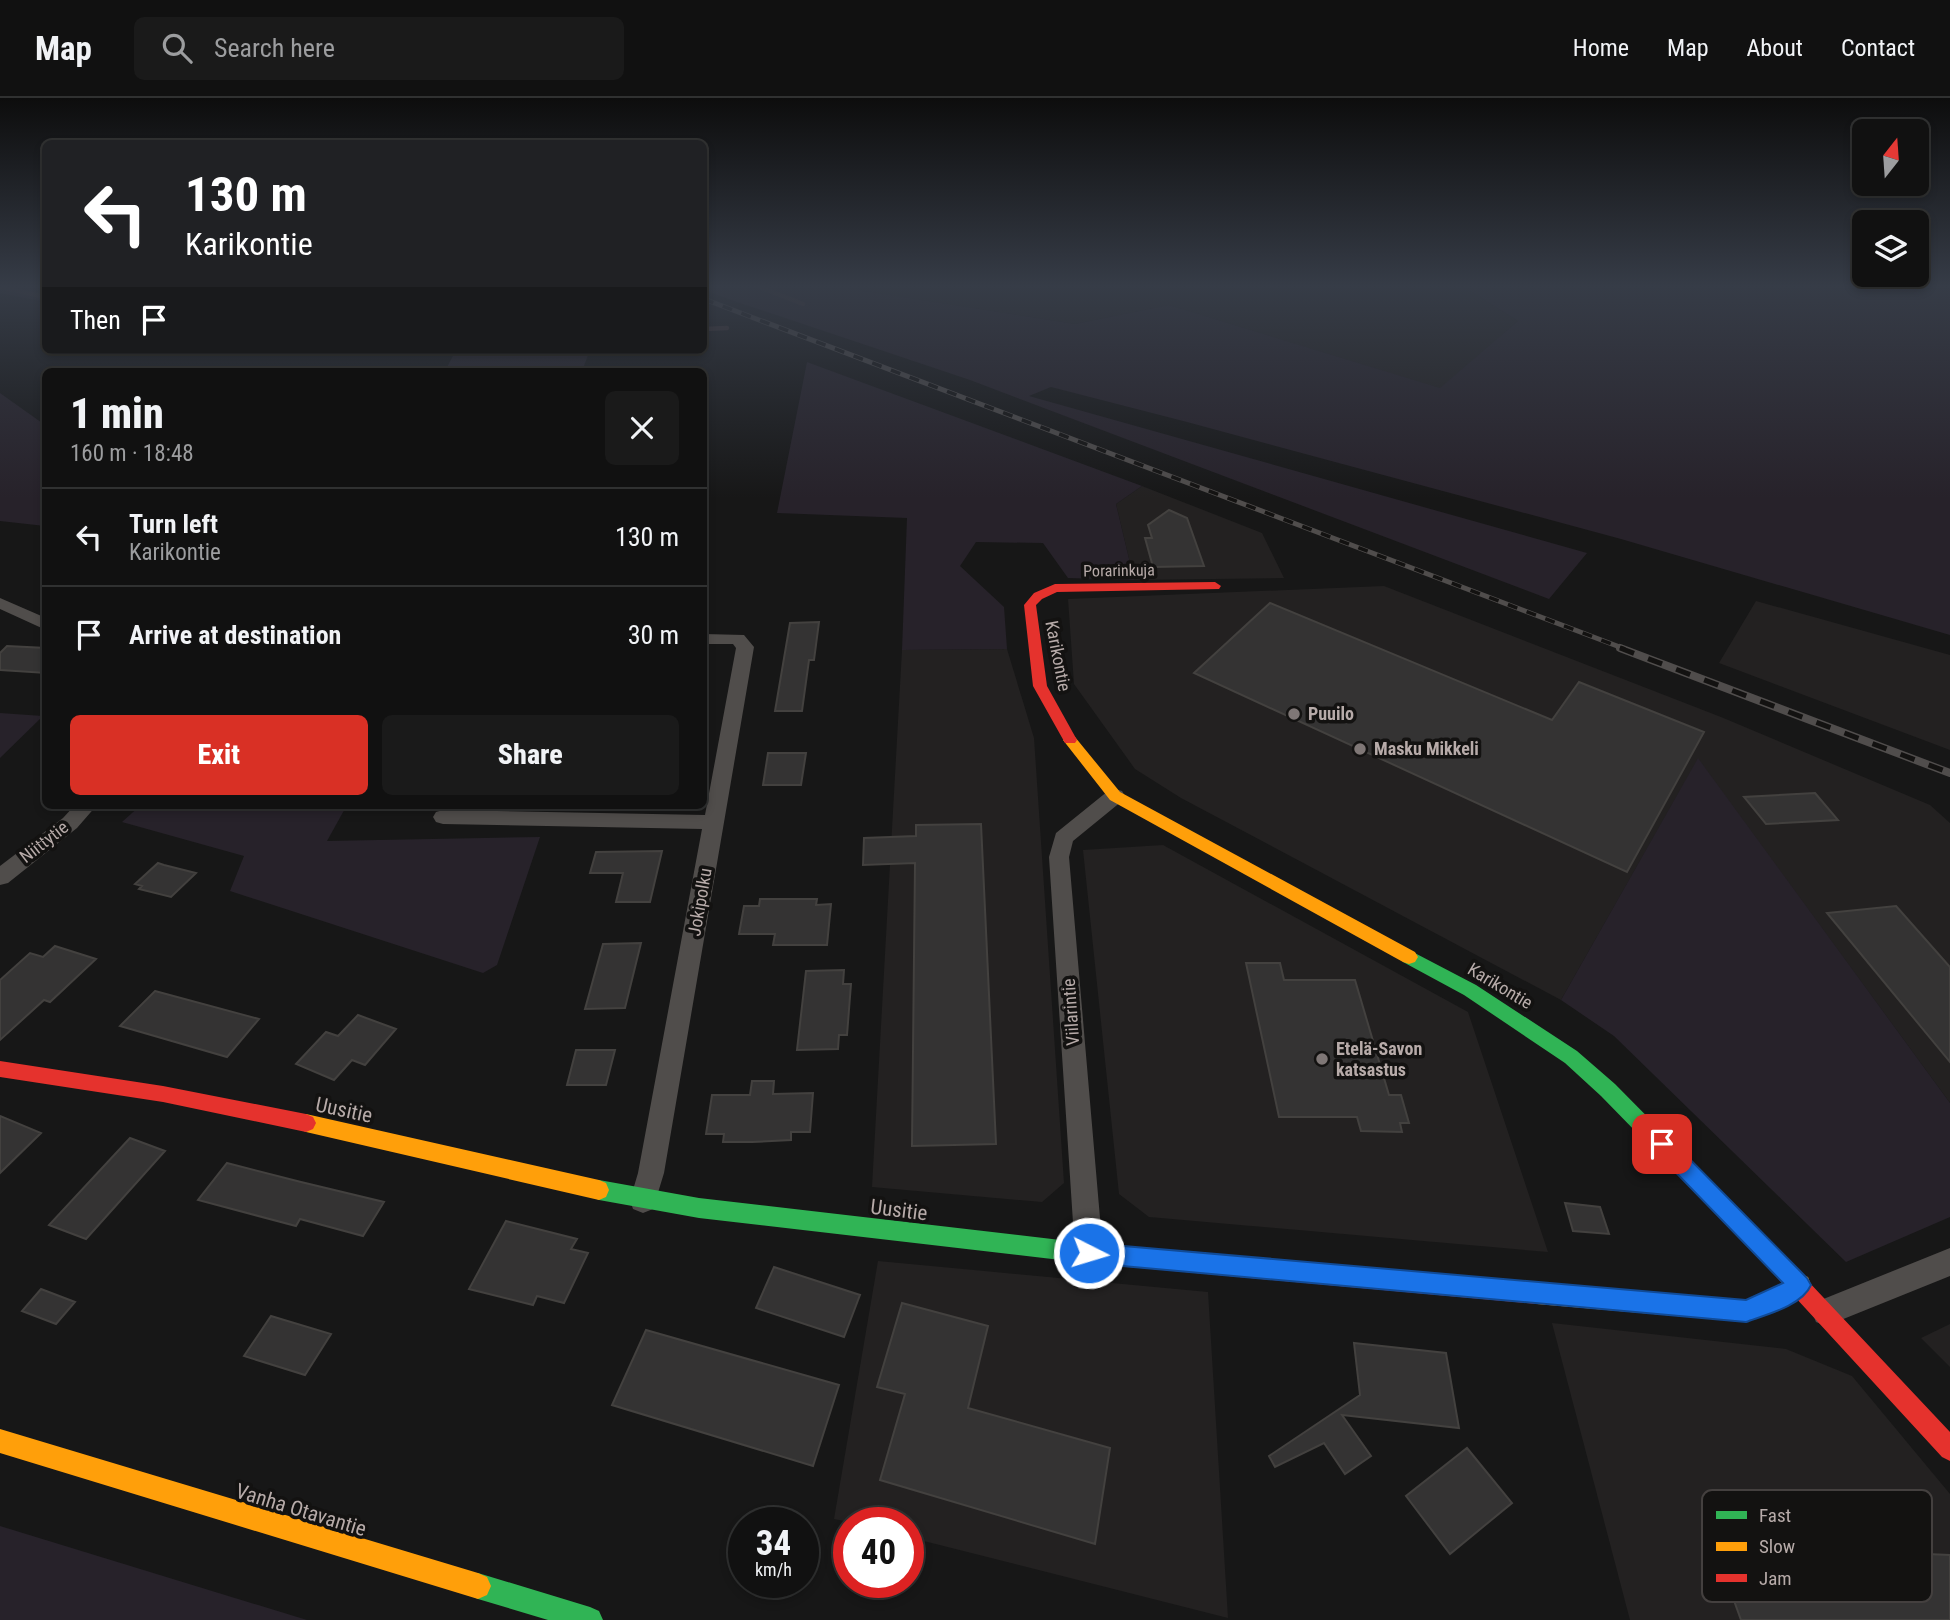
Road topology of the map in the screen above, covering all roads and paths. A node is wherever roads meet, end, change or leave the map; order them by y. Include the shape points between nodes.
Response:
1 (1215, 586) dead end
2 (0, 603) edge
3 (1030, 605) joint
4 (42, 623) edge
5 (707, 639) edge
6 (1115, 796) junction
7 (83, 809) edge
8 (443, 817) dead end
9 (714, 822) junction
10 (0, 877) edge
11 (0, 1069) edge
12 (643, 1200) junction
13 (1089, 1253) junction
14 (1950, 1262) edge
15 (1800, 1285) junction
16 (1826, 1312) junction
17 (0, 1441) edge
18 (1950, 1449) edge
19 (590, 1620) edge

1 - 3 street, Porarinkuja via 1055,588
2 - 4 street
3 - 6 street, Karikontie via 1044,696 1083,758
5 - 9 street, Jokipolku via 738,639 745,647
6 - 13 street, Viilarintie via 1063,838 1059,857
6 - 15 street, Karikontie via 1470,990 1560,1049 1608,1090
7 - 10 street, Niittytie
8 - 9 street
9 - 12 street, Jokipolku
11 - 12 street, Uusitie via 99,1081 335,1129
12 - 13 street, Uusitie
13 - 15 street, Uusitie via 1746,1311
14 - 16 street
15 - 16 street, Karikontie
16 - 18 street, Karikontie
17 - 19 street, Vanha Otavantie

